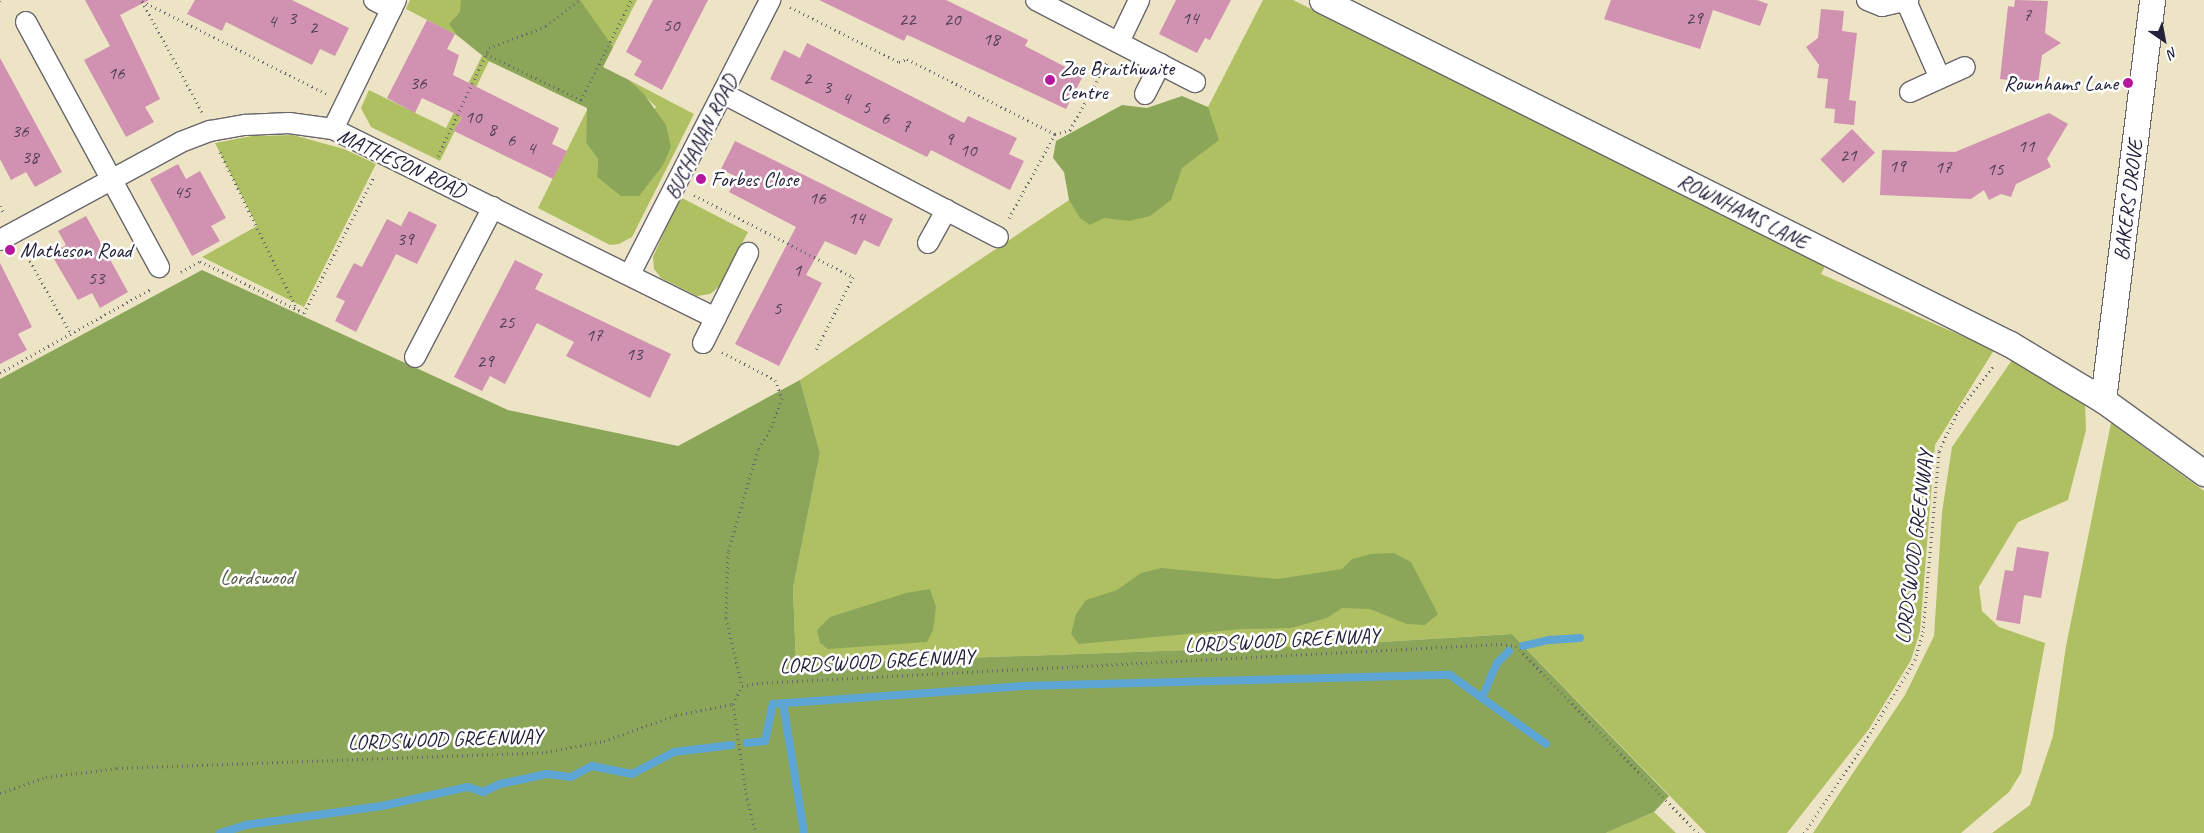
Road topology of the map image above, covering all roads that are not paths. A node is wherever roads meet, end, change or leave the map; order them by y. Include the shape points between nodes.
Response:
1 (1036, 0) edge
2 (1138, 0) edge
3 (1322, 0) edge
4 (1867, 0) edge
5 (2152, 0) edge
6 (1907, 1) edge
7 (777, 2) edge
8 (388, 3) edge
9 (26, 22) dead end
10 (1118, 42) junction
11 (1160, 64) junction
12 (1965, 67) dead end
13 (1940, 78) junction
14 (1195, 82) dead end
15 (1910, 92) dead end
16 (724, 94) junction
17 (1144, 94) dead end
18 (333, 130) junction
19 (111, 180) junction
20 (493, 207) junction
21 (946, 210) junction
22 (998, 237) road end
23 (0, 240) edge
24 (928, 243) dead end
25 (748, 253) dead end
26 (630, 274) junction
27 (163, 276) road end
28 (716, 318) junction
29 (703, 342) road end
30 (415, 356) dead end
31 (2103, 400) junction
32 (2204, 473) edge

1 - 10 street
2 - 10 street
3 - 31 street, ROWNHAMS LANE via 2010,344
4 - 6 street via 1882,6
5 - 31 street, BAKERS DROVE
6 - 13 street
7 - 16 street, BUCHANAN ROAD
8 - 18 street
9 - 19 street
10 - 11 street
11 - 14 street
11 - 17 street
12 - 13 street
13 - 15 street
16 - 21 street
16 - 26 street, BUCHANAN ROAD
18 - 19 street, MATHESON ROAD via 289,123 245,124 211,131 181,142
18 - 20 street, MATHESON ROAD
19 - 23 street, MATHESON ROAD
19 - 27 street
20 - 26 street, MATHESON ROAD
20 - 30 street, MATHESON ROAD
21 - 22 street
21 - 24 street
25 - 28 street
26 - 28 street, MATHESON ROAD
28 - 29 street
31 - 32 street, ROWNHAMS LANE

